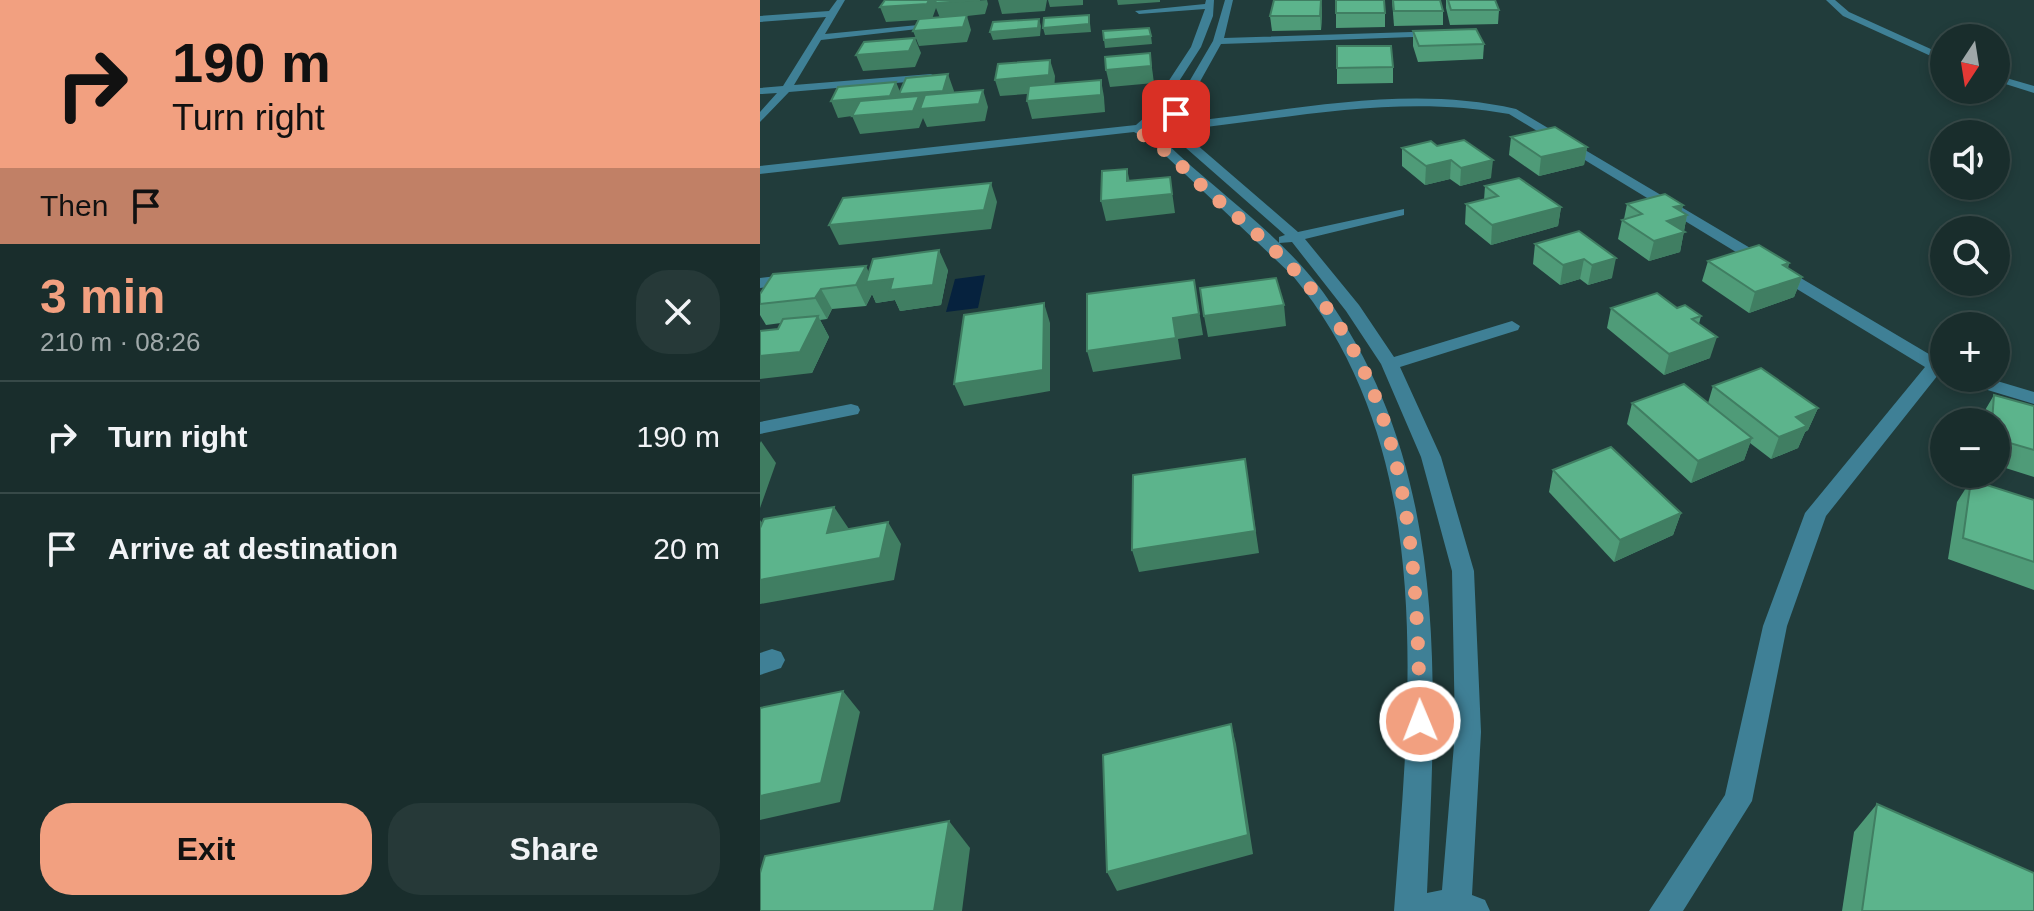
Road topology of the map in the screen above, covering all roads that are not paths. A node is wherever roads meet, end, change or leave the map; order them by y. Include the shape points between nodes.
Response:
1 (841, 0) edge
2 (1229, 0) edge
3 (1830, 0) edge
4 (1210, 3) edge
5 (1139, 11) dead end
6 (829, 14) junction
7 (760, 19) edge
8 (950, 25) edge
9 (1456, 32) edge
10 (820, 37) junction
11 (1218, 41) junction
12 (1930, 53) edge
13 (947, 76) edge
14 (2010, 82) edge
15 (786, 89) junction
16 (2034, 90) edge
17 (760, 91) edge
18 (1176, 114) junction
19 (760, 119) edge
20 (1201, 124) junction
21 (1147, 128) junction
22 (1181, 137) junction
23 (760, 170) edge
24 (1399, 212) dead end
25 (1296, 238) junction
26 (1268, 243) junction
27 (803, 278) edge
28 (760, 283) edge
29 (1512, 326) dead end
30 (1390, 364) junction
31 (1930, 365) edge
32 (1930, 380) edge
33 (2010, 391) edge
34 (2034, 398) edge
35 (851, 410) dead end
36 (760, 428) edge
37 (1465, 908) edge
38 (1410, 911) edge
39 (1418, 911) edge
40 (1665, 911) edge

1 - 6 street
2 - 11 street
3 - 12 street via 1846,14
4 - 5 street
4 - 21 street via 1194,50
6 - 7 street
6 - 10 street
8 - 10 street
9 - 11 street
10 - 15 street
11 - 18 street
13 - 15 street
14 - 16 street
15 - 17 street
15 - 19 street
18 - 20 street
18 - 21 street
20 - 22 street
20 - 31 street via 1437,99 1512,111
21 - 22 street
21 - 23 street
21 - 26 street
22 - 25 street
24 - 25 street
25 - 26 street
25 - 30 street
26 - 38 street via 1315,293 1359,360 1398,468 1417,582 1420,721
27 - 28 street
29 - 30 street
30 - 37 street via 1431,457 1463,571 1468,732
32 - 40 street via 1816,513 1775,626 1738,801
33 - 34 street
35 - 36 street
37 - 39 street via 1431,906

